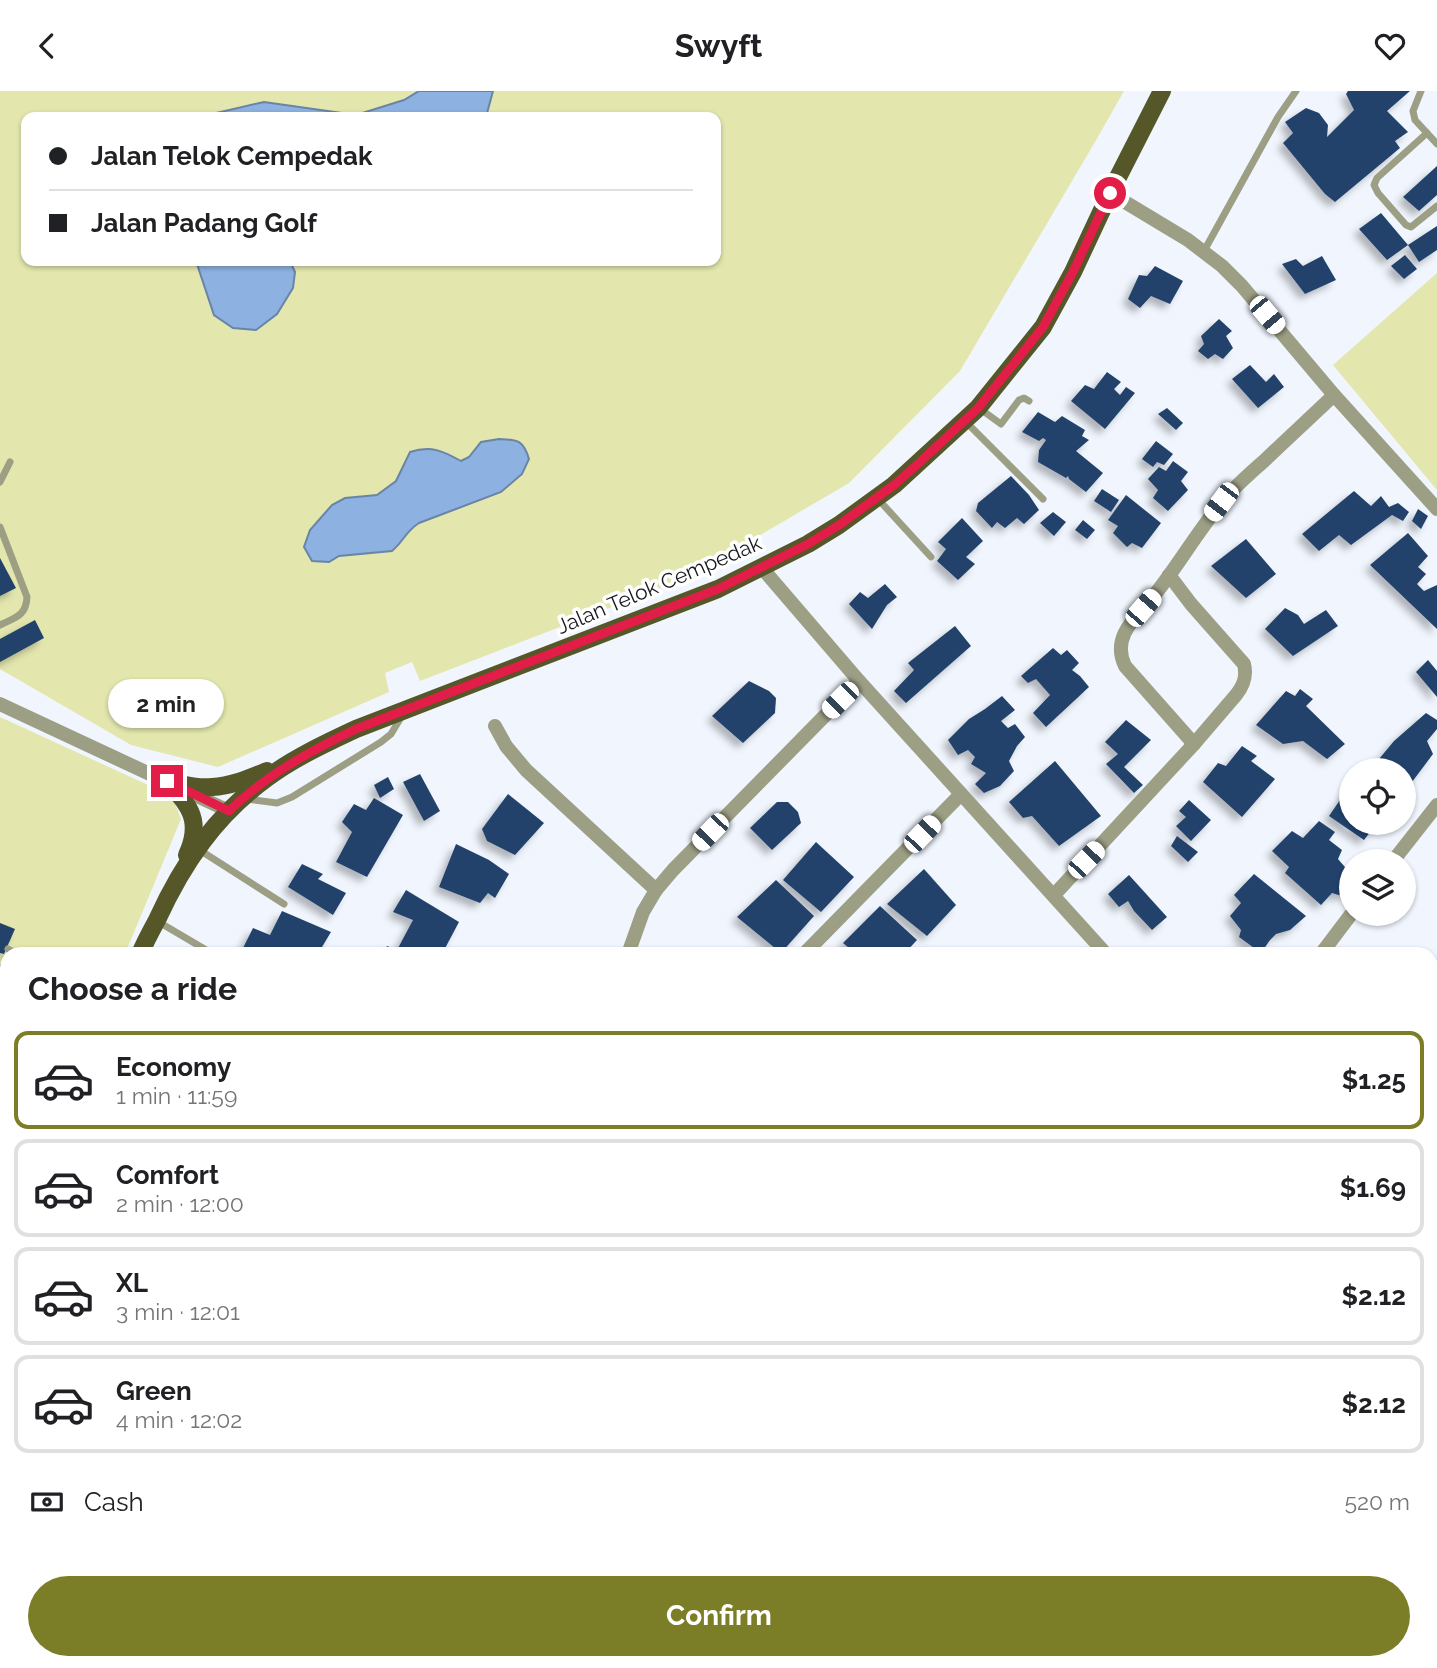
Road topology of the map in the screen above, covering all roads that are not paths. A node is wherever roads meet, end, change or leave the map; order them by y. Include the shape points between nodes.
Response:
1 (1162, 91) edge
2 (1296, 91) edge
3 (1421, 91) edge
4 (1427, 133) junction
5 (1437, 144) edge
6 (1110, 193) junction
7 (1437, 206) edge
8 (1204, 251) junction
9 (1335, 395) junction
10 (1030, 401) dead end
11 (971, 414) junction
12 (10, 462) dead end
13 (0, 482) edge
14 (877, 498) junction
15 (1043, 499) dead end
16 (1436, 508) edge
17 (0, 527) edge
18 (931, 557) dead end
19 (762, 568) junction
20 (1169, 575) junction
21 (0, 625) edge
22 (859, 681) junction
23 (0, 704) edge
24 (405, 710) junction
25 (495, 726) dead end
26 (1194, 744) junction
27 (297, 759) junction
28 (167, 781) junction
29 (961, 794) junction
30 (235, 805) junction
31 (1437, 805) edge
32 (198, 848) junction
33 (1402, 849) edge
34 (175, 881) junction
35 (656, 890) junction
36 (1054, 895) junction
37 (284, 904) dead end
38 (156, 921) junction
39 (1342, 926) edge
40 (144, 947) edge
41 (201, 947) edge
42 (630, 947) edge
43 (811, 947) edge
44 (1100, 947) edge
45 (1326, 947) edge

1 - 6 main road, Jalan Telok Cempedak
2 - 8 lane
3 - 4 lane via 1413,111
4 - 5 lane
4 - 7 lane via 1374,185 1411,227
6 - 8 street
6 - 11 main road, Jalan Telok Cempedak via 1043,327
8 - 9 street via 1242,286
9 - 16 street
9 - 20 street via 1234,488
10 - 11 lane via 1019,400 1000,424
11 - 14 main road, Jalan Telok Cempedak
11 - 15 lane
12 - 13 lane
14 - 18 lane
14 - 19 main road, Jalan Telok Cempedak
17 - 21 lane via 27,606 22,614
19 - 22 street
19 - 24 main road, Jalan Telok Cempedak via 676,607
20 - 26 street via 1129,623 1121,644 1122,659
20 - 26 street via 1238,655 1246,671 1242,687
22 - 29 street
22 - 35 street
23 - 28 street
24 - 27 main road, Jalan Telok Cempedak
24 - 30 lane via 381,742 292,797 277,803
25 - 35 street via 526,770
26 - 36 street
27 - 28 main road via 212,787
27 - 30 main road, Jalan Telok Cempedak
28 - 30 street
28 - 34 main road via 194,820 191,847
29 - 36 street
29 - 43 street
30 - 32 main road, Jalan Telok Cempedak
31 - 33 street
32 - 34 main road, Jalan Telok Cempedak
32 - 37 lane
34 - 38 main road, Jalan Telok Cempedak
35 - 42 street
36 - 44 street
38 - 40 main road, Jalan Telok Cempedak
38 - 41 lane
39 - 45 street

